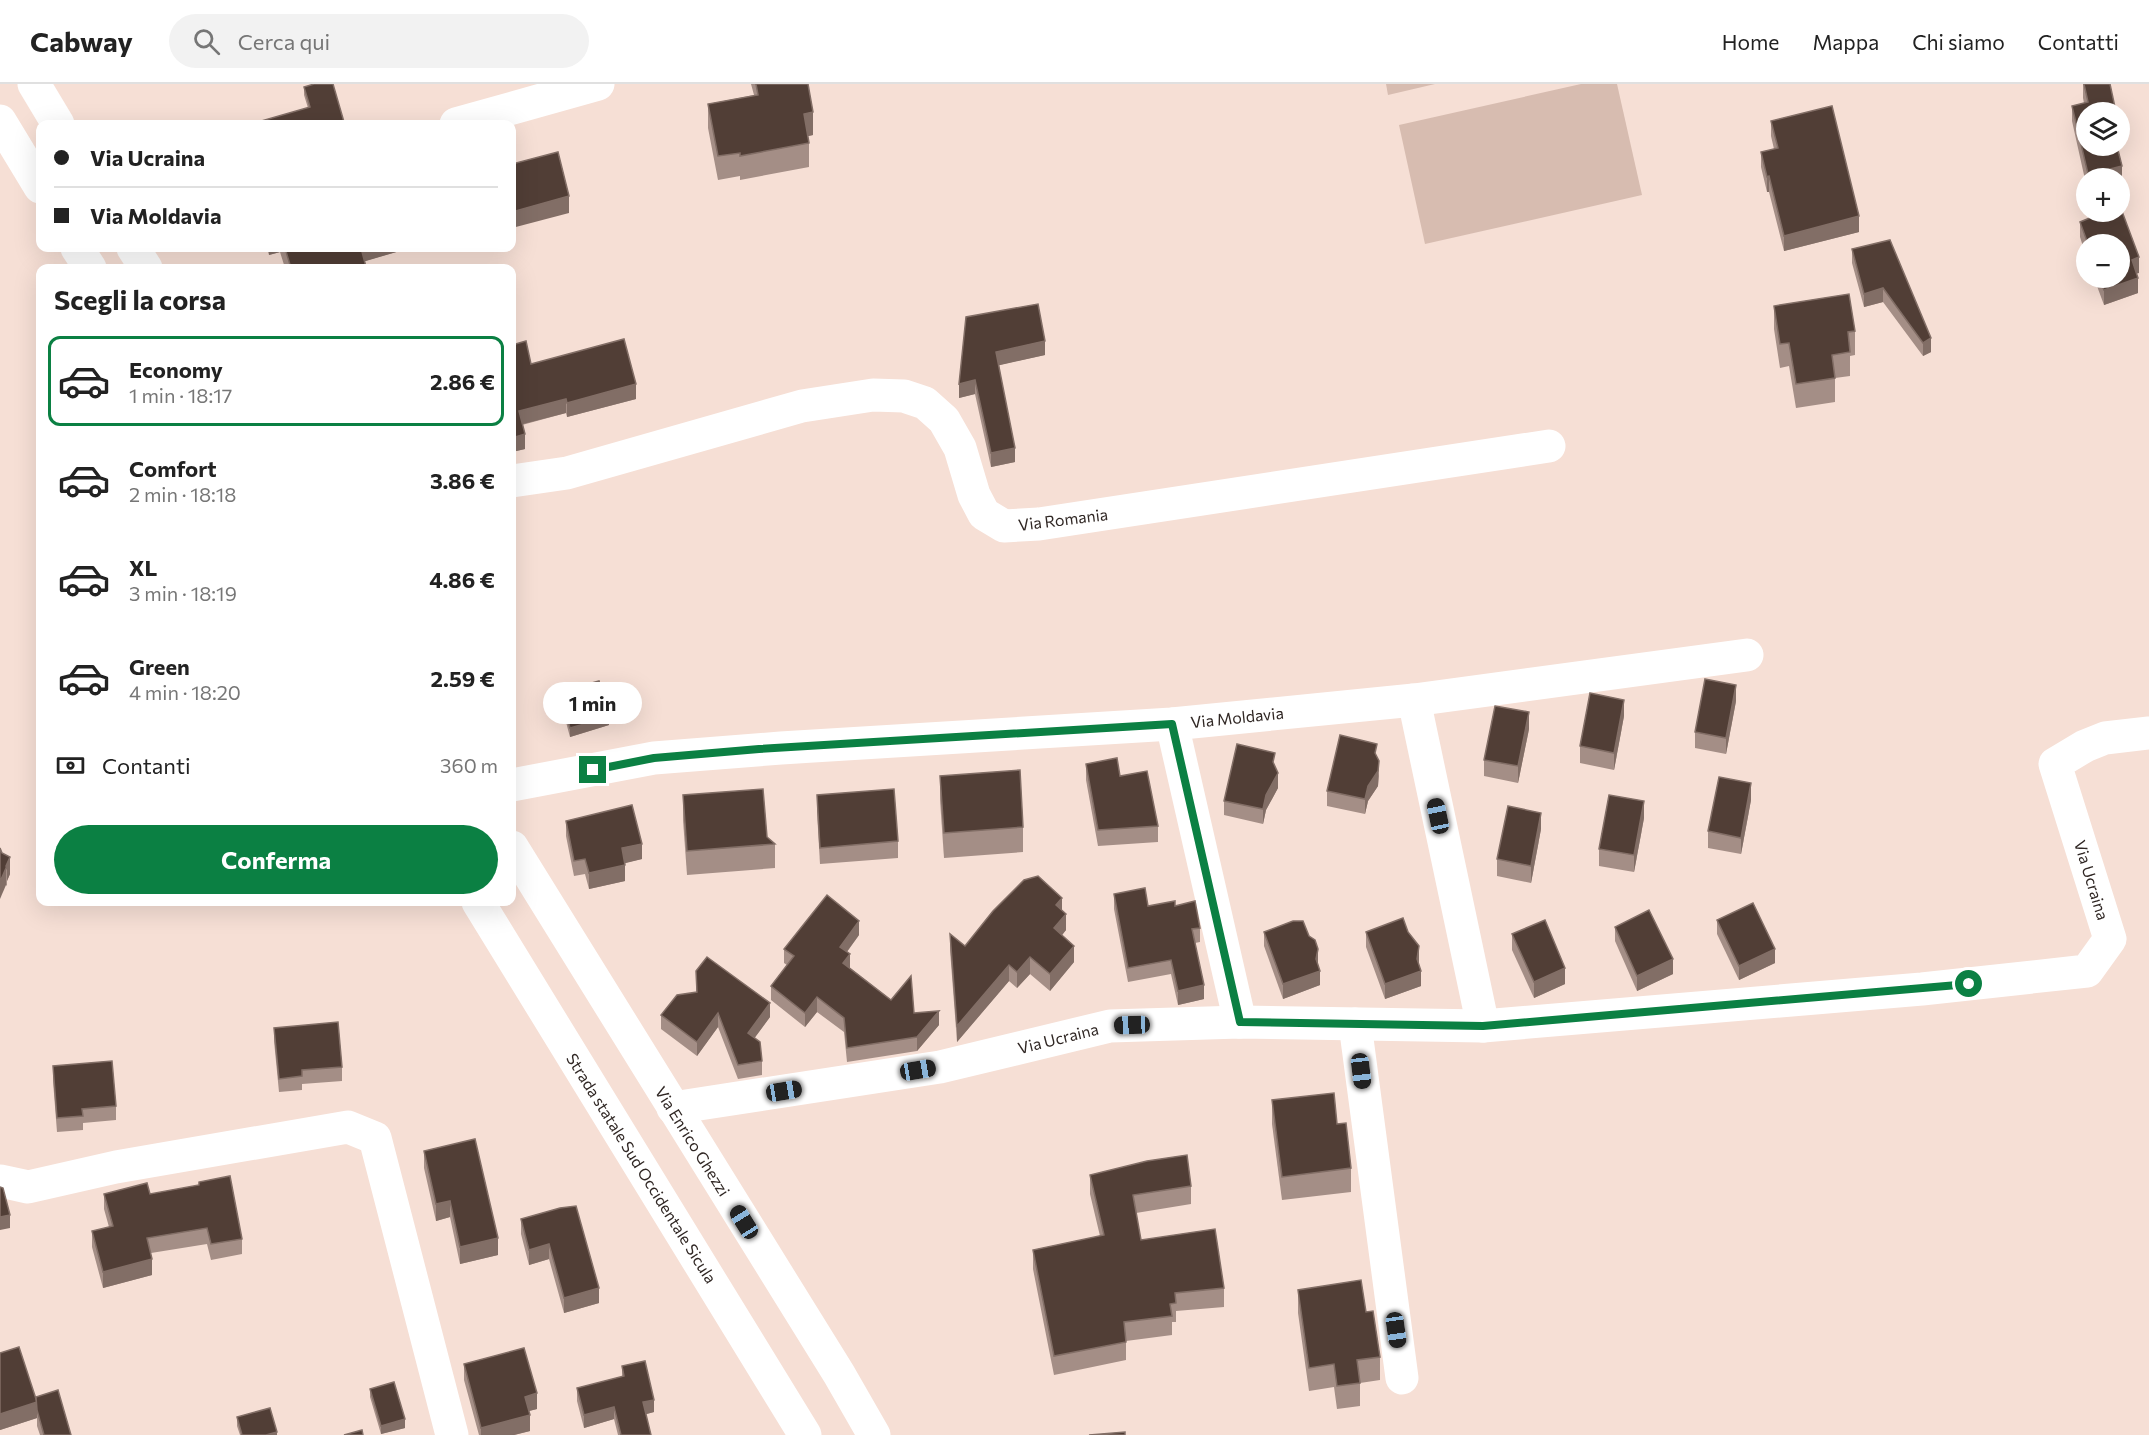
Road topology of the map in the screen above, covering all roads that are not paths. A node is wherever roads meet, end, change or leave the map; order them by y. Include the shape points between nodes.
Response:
1 (35, 84) edge
2 (598, 84) edge
3 (56, 120) edge
4 (470, 120) edge
5 (0, 121) edge
6 (36, 180) edge
7 (1549, 446) dead end
8 (516, 480) edge
9 (1747, 655) dead end
10 (1413, 700) junction
11 (1172, 724) junction
12 (2149, 733) edge
13 (516, 784) edge
14 (516, 853) edge
15 (480, 906) edge
16 (1240, 1022) junction
17 (1355, 1024) junction
18 (1483, 1026) junction
19 (673, 1108) junction
20 (0, 1181) edge
21 (1402, 1378) dead end
22 (452, 1435) edge
23 (805, 1435) edge
24 (874, 1435) edge

1 - 3 street
2 - 4 street
5 - 6 street
7 - 8 street, Via Romania via 1039,524 1004,526 984,513 974,495 960,448 944,420 925,403 904,396 873,395 802,406 567,473
9 - 10 street, Via Moldavia
10 - 11 street, Via Moldavia
10 - 18 street
11 - 13 street, Via Moldavia via 654,758
11 - 16 street
12 - 18 street, Via Ucraina via 2105,738 2055,764 2110,939 2087,971
14 - 19 street, Via Enrico Ghezzi
15 - 23 street, Strada statale Sud Occidentale Sicula
16 - 17 street, Via Ucraina
16 - 19 street, Via Ucraina via 1110,1026 940,1067
17 - 18 street, Via Ucraina
17 - 21 street
19 - 24 street, Via Enrico Ghezzi
20 - 22 street via 28,1187 116,1167 348,1127 375,1138

